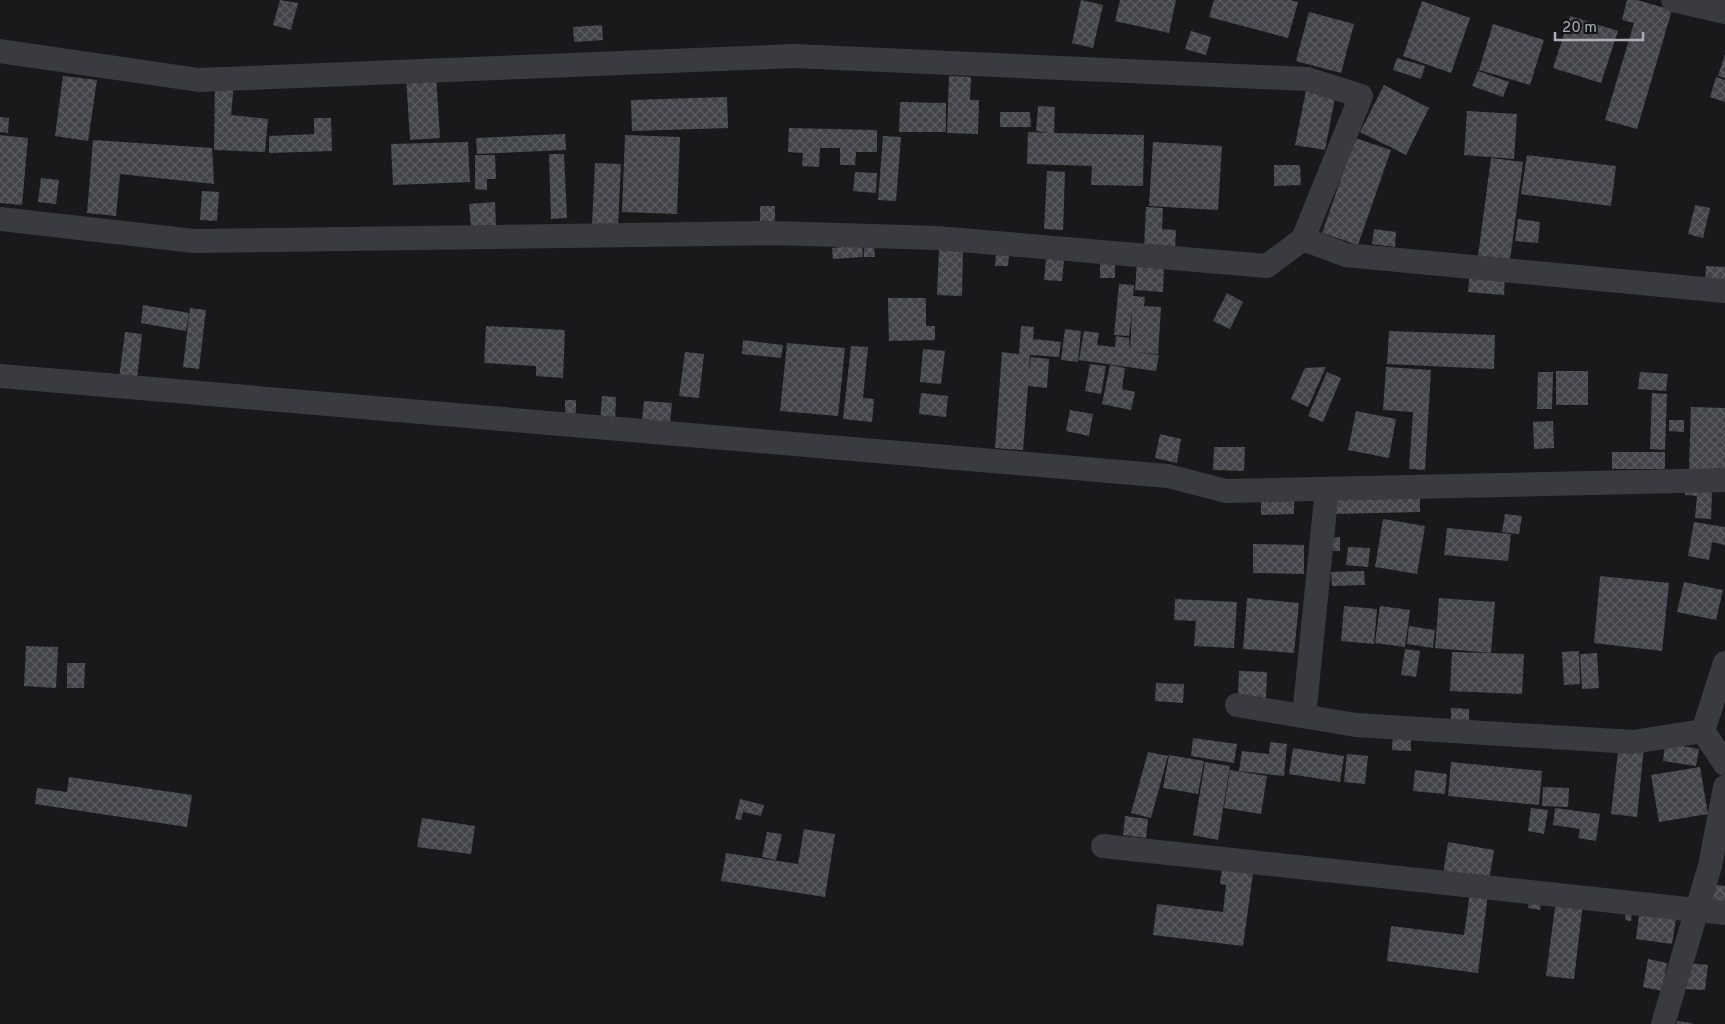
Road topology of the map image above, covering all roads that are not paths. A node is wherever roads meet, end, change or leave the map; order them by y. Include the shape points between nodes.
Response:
1 (1672, 0) edge
2 (1725, 12) edge
3 (0, 51) edge
4 (0, 219) edge
5 (1303, 239) junction
6 (1725, 291) edge
7 (0, 376) edge
8 (1725, 480) edge
9 (1327, 489) junction
10 (1725, 663) edge
11 (1237, 705) dead end
12 (1304, 716) junction
13 (1703, 731) junction
14 (1725, 764) edge
15 (1725, 788) edge
16 (1103, 846) dead end
17 (1697, 910) junction
18 (1725, 913) edge
19 (1663, 1024) edge

1 - 2 street
3 - 5 street via 199,80 794,56 1307,79 1361,96
4 - 5 street via 194,241 773,233 937,238 1267,266
5 - 6 street via 1346,255
7 - 9 street via 1168,476 1226,491
8 - 9 street
9 - 12 street
10 - 13 street
11 - 12 street
12 - 13 street via 1356,724 1633,742
13 - 14 street
15 - 17 street via 1710,866
16 - 17 street
17 - 18 street
17 - 19 street

